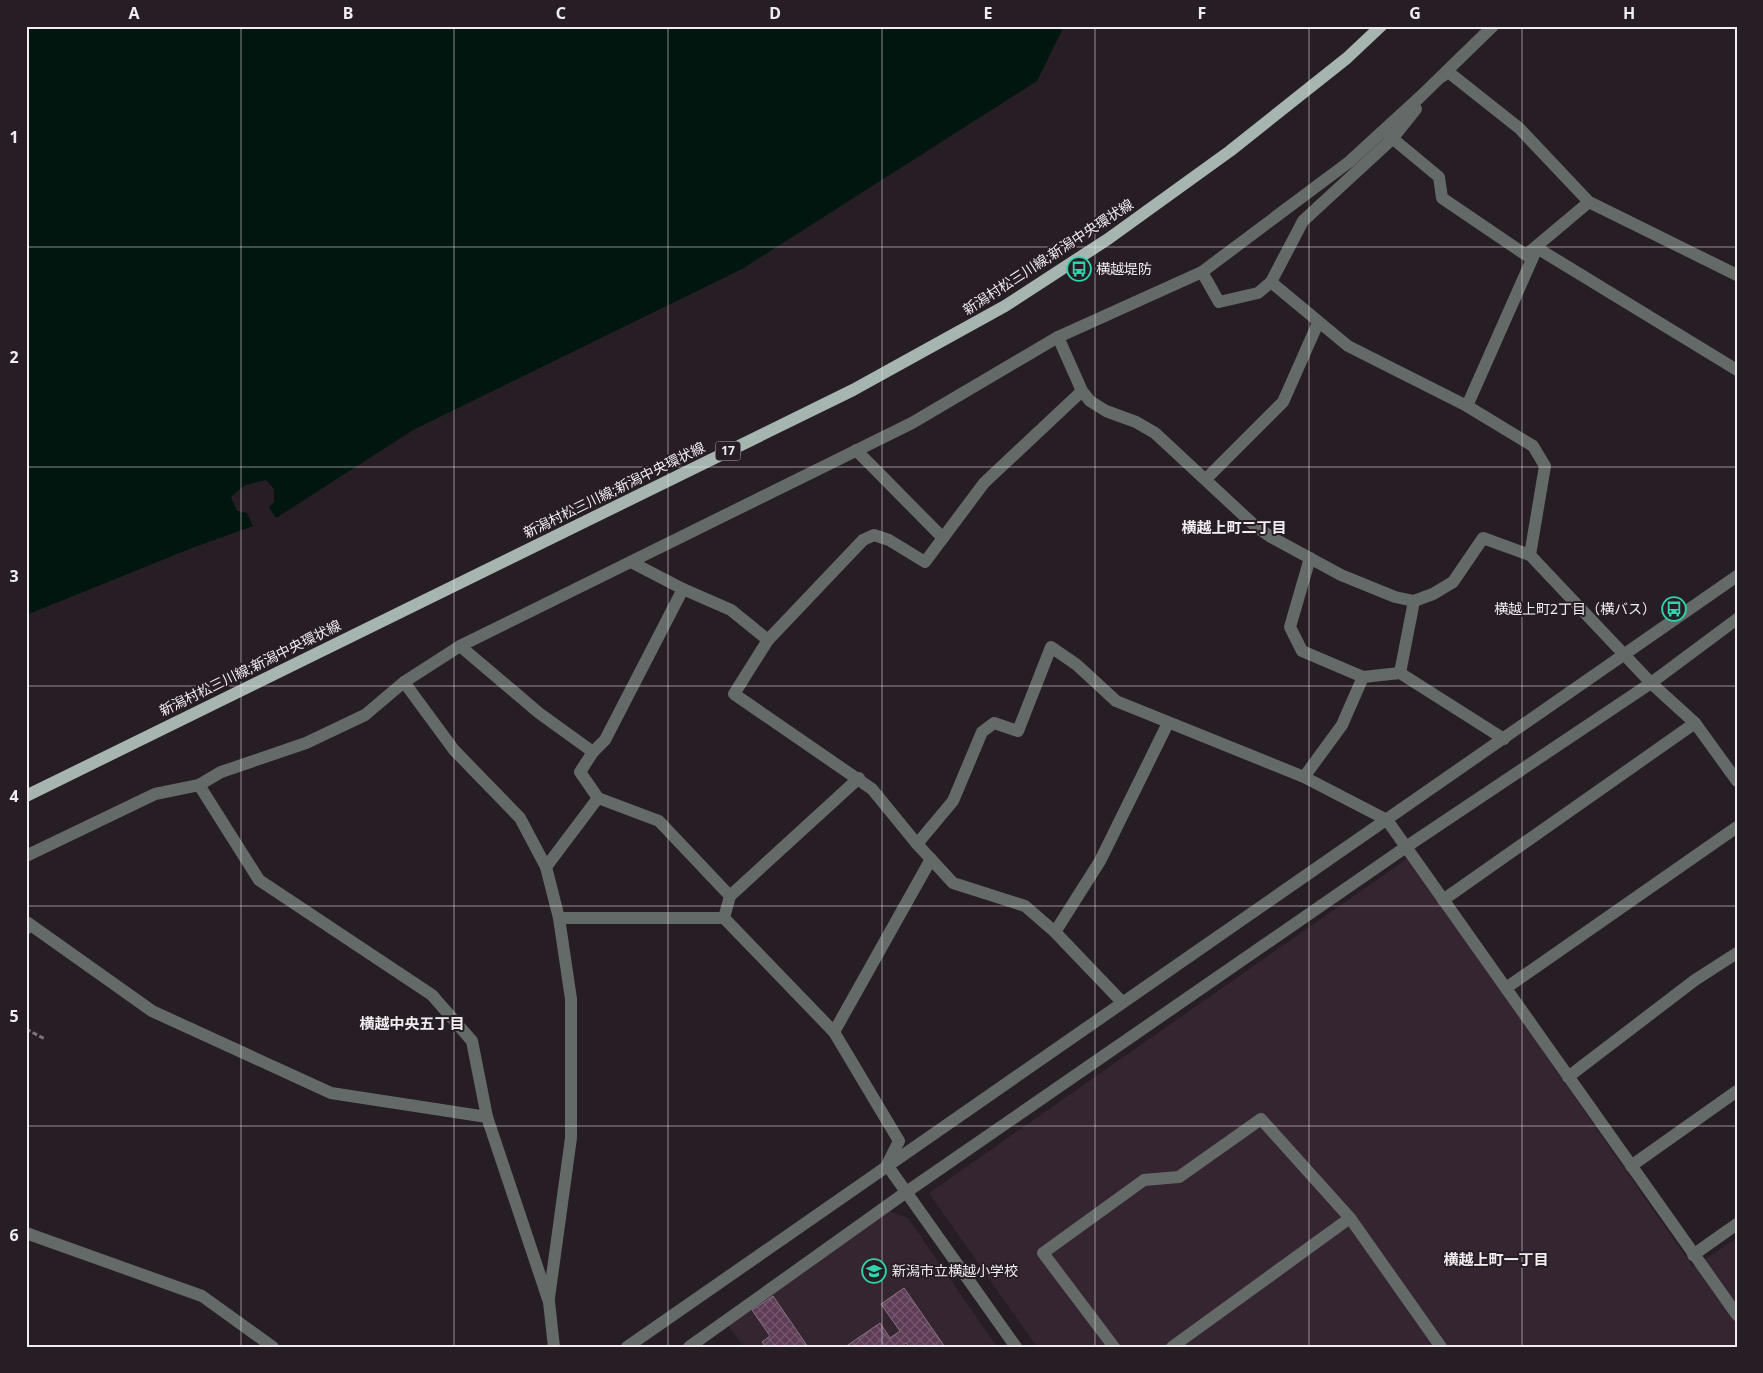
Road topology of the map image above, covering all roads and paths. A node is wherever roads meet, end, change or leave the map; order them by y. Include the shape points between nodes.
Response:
1 (1381, 26) edge
2 (1493, 26) edge
3 (1448, 70) junction
4 (1388, 135) junction
5 (1589, 202) junction
6 (1537, 248) junction
7 (1202, 272) junction
8 (1737, 275) edge
9 (1271, 282) junction
10 (1318, 322) junction
11 (1058, 337) junction
12 (1737, 370) edge
13 (1082, 391) junction
14 (1467, 406) junction
15 (856, 450) junction
16 (1206, 478) junction
17 (943, 538) junction
18 (1530, 556) junction
19 (1310, 558) junction
20 (631, 562) junction
21 (1737, 576) edge
22 (683, 589) junction
23 (1414, 601) junction
24 (1737, 619) edge
25 (768, 640) junction
26 (460, 646) junction
27 (1625, 655) junction
28 (1400, 673) junction
29 (1363, 677) junction
30 (404, 682) junction
31 (1651, 683) junction
32 (1168, 723) junction
33 (1695, 723) junction
34 (1504, 739) junction
35 (593, 752) junction
36 (1304, 777) junction
37 (859, 778) junction
38 (1737, 781) edge
39 (198, 785) junction
40 (26, 796) edge
41 (598, 798) junction
42 (1386, 820) junction
43 (1737, 827) edge
44 (917, 844) junction
45 (1406, 846) junction
46 (26, 856) edge
47 (931, 859) junction
48 (546, 867) junction
49 (730, 896) junction
50 (1443, 900) junction
51 (559, 918) junction
52 (724, 918) junction
53 (26, 929) edge
54 (1055, 932) junction
55 (1737, 953) edge
56 (1506, 988) junction
57 (1122, 1002) junction
58 (26, 1029) edge
59 (834, 1032) junction
60 (45, 1039) dead end
61 (1568, 1077) junction
62 (1737, 1091) edge
63 (487, 1117) junction
64 (887, 1165) junction
65 (1631, 1166) junction
66 (905, 1193) junction
67 (1350, 1218) junction
68 (1737, 1224) edge
69 (26, 1233) edge
70 (1693, 1254) junction
71 (549, 1302) junction
72 (1737, 1314) edge
73 (273, 1347) edge
74 (554, 1347) edge
75 (627, 1347) edge
76 (689, 1347) edge
77 (1016, 1347) edge
78 (1114, 1347) edge
79 (1172, 1347) edge
80 (1441, 1347) edge

1 - 40 main road, 新潟村松三川線;新潟中央環状線 / 17 via 1347,58 1230,151 1108,239 1005,306 853,390
2 - 3 street
3 - 4 street
3 - 5 street via 1519,128
4 - 6 street via 1439,177 1442,198 1526,255
4 - 7 street
4 - 9 street via 1303,221
5 - 6 street
5 - 8 street
6 - 12 street
6 - 14 street
7 - 9 street via 1219,302 1258,293
7 - 11 street
9 - 10 street
10 - 14 street via 1348,346
10 - 16 street via 1283,402
11 - 13 street
11 - 15 street via 912,423
13 - 16 street via 1090,401 1106,411 1155,432
13 - 17 street via 984,483
14 - 18 street via 1533,446 1546,466
15 - 17 street
15 - 20 street
16 - 19 street via 1254,525
17 - 25 street via 925,562 874,534 863,540
18 - 23 street via 1483,538 1453,582
18 - 27 street
19 - 23 street via 1395,598
19 - 29 street via 1290,627 1302,651
20 - 22 street
20 - 26 street
21 - 27 street
22 - 25 street via 731,610
22 - 35 street via 605,740
23 - 28 street
24 - 31 street
25 - 37 street via 734,694
26 - 30 street
26 - 35 street via 539,713
27 - 31 street
27 - 34 street
28 - 29 street
28 - 34 street
29 - 36 street via 1342,725
30 - 39 street via 365,715 306,744 220,772
30 - 48 street via 454,750 520,818
31 - 33 street
31 - 45 street
32 - 36 street
32 - 44 street via 1116,701 1077,665 1050,647 1018,731 994,723 982,732 953,802
32 - 54 street via 1100,862
33 - 38 street
33 - 50 street
34 - 42 street
35 - 41 street via 580,772
36 - 42 street
37 - 44 street via 872,789
37 - 49 street
39 - 46 street via 155,794
39 - 63 street via 259,880 432,995 472,1041
41 - 48 street
41 - 49 street via 659,821
42 - 45 street
42 - 57 street
43 - 56 street
44 - 47 street
45 - 50 street
45 - 66 street
47 - 54 street via 952,883 1025,906
47 - 59 street
48 - 51 street
49 - 52 street
50 - 56 street
51 - 52 street
51 - 71 street via 571,999 571,1138
52 - 59 street
53 - 63 street via 28,923 152,1011 331,1093
54 - 57 street
55 - 61 street via 1695,980
56 - 61 street
57 - 64 street
58 - 60 path
59 - 64 street via 899,1141
61 - 65 street
62 - 65 street
63 - 71 street
64 - 66 street
64 - 75 street
65 - 70 street
66 - 76 street
66 - 77 street
67 - 78 street via 1261,1119 1179,1177 1144,1180 1043,1253
67 - 79 street
67 - 80 street
68 - 70 street
69 - 73 street via 202,1296
70 - 72 street
71 - 74 street

